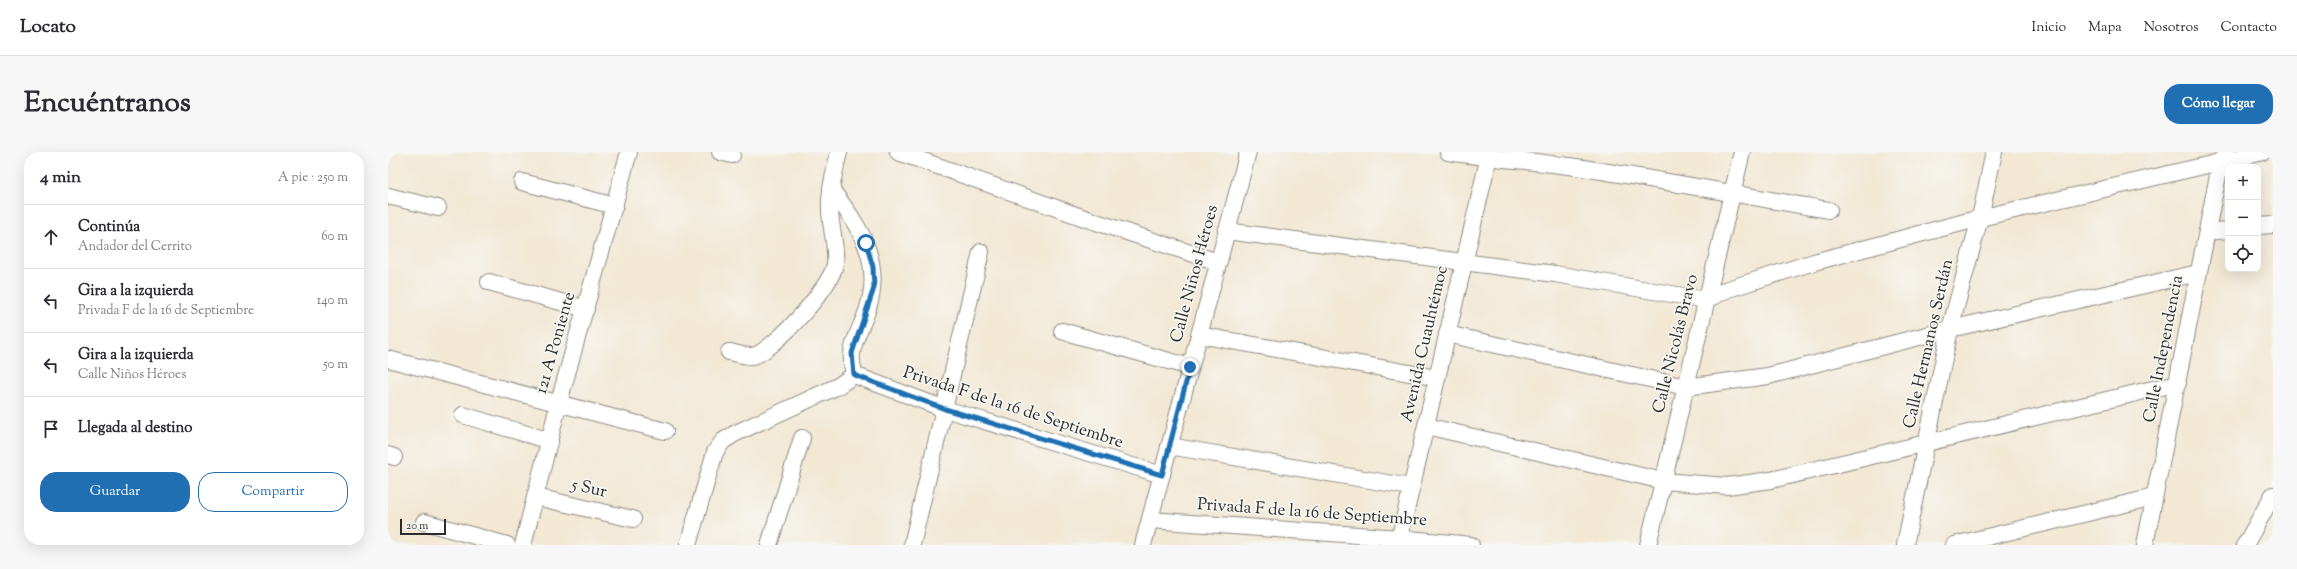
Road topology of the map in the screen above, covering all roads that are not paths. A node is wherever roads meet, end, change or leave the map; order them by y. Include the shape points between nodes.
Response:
1 (629, 152) edge
2 (839, 152) edge
3 (898, 152) edge
4 (1248, 152) edge
5 (1448, 152) edge
6 (1742, 152) edge
7 (1994, 152) edge
8 (2263, 152) edge
9 (1489, 155) edge
10 (2224, 156) edge
11 (522, 182) dead end
12 (831, 189) junction
13 (1732, 194) junction
14 (388, 196) edge
15 (615, 206) junction
16 (438, 208) dead end
17 (1828, 210) dead end
18 (1980, 218) junction
19 (2273, 225) edge
20 (2261, 226) edge
21 (2225, 230) edge
22 (1226, 231) junction
23 (2207, 232) junction
24 (981, 252) dead end
25 (1218, 262) junction
26 (1464, 263) junction
27 (2198, 273) junction
28 (489, 282) dead end
29 (1706, 300) junction
30 (586, 309) junction
31 (1950, 329) junction
32 (1062, 331) dead end
33 (1447, 334) junction
34 (1198, 335) junction
35 (729, 352) dead end
36 (388, 359) edge
37 (1190, 367) junction
38 (854, 375) junction
39 (1437, 378) junction
40 (2178, 383) junction
41 (1686, 387) junction
42 (559, 402) junction
43 (945, 409) junction
44 (463, 415) dead end
45 (1426, 426) junction
46 (665, 431) dead end
47 (802, 438) dead end
48 (550, 440) junction
49 (1926, 442) junction
50 (1169, 446) junction
51 (1162, 475) junction
52 (1663, 481) junction
53 (1411, 487) junction
54 (2273, 495) edge
55 (536, 497) junction
56 (2154, 497) junction
57 (633, 519) dead end
58 (1150, 520) junction
59 (424, 522) dead end
60 (1398, 541) edge
61 (507, 545) edge
62 (523, 545) edge
63 (688, 545) edge
64 (769, 545) edge
65 (912, 545) edge
66 (1143, 545) edge
67 (1471, 545) edge
68 (1648, 545) edge
69 (1905, 545) edge
70 (1954, 545) edge
71 (2145, 545) edge
72 (2245, 545) edge

1 - 15 street, 121 A Poniente
2 - 12 street
3 - 25 street
4 - 22 street, Calle Niños Héroes
5 - 9 street
6 - 13 street, Calle Nicolás Bravo
7 - 18 street, Calle Hermanos Serdán
8 - 10 street
9 - 13 street via 1584,168
9 - 26 street, Avenida Cuauhtémoc
10 - 18 street
10 - 23 street, Calle Independencia
11 - 15 street
12 - 35 street via 830,210 835,265 823,290 767,349 754,356
12 - 38 street via 863,237 873,267 874,288 852,353
13 - 17 street
13 - 29 street, Calle Nicolás Bravo
14 - 16 street
15 - 30 street, 121 A Poniente
18 - 29 street via 1814,262 1728,289
18 - 31 street, Calle Hermanos Serdán
19 - 20 street
21 - 23 street
22 - 25 street, Calle Niños Héroes
22 - 26 street
23 - 27 street, Calle Independencia
24 - 43 street
25 - 34 street, Calle Niños Héroes
26 - 29 street via 1555,274
26 - 33 street, Avenida Cuauhtémoc
27 - 31 street
27 - 40 street, Calle Independencia
28 - 30 street
29 - 41 street, Calle Nicolás Bravo
30 - 42 street, 121 A Poniente
31 - 41 street via 1768,376
31 - 49 street, Calle Hermanos Serdán
32 - 37 street
33 - 39 street, Avenida Cuauhtémoc
33 - 41 street
34 - 37 street, Calle Niños Héroes
34 - 39 street
36 - 42 street
37 - 50 street, Calle Niños Héroes
38 - 43 street, Privada F de la 16 de Septiembre
38 - 63 street via 838,386 723,441 715,452
39 - 45 street, Avenida Cuauhtémoc
40 - 49 street
40 - 56 street, Calle Independencia
41 - 52 street, Calle Nicolás Bravo
42 - 46 street
42 - 48 street, 121 A Poniente
43 - 51 street, Privada F de la 16 de Septiembre
43 - 65 street
44 - 48 street
45 - 52 street
45 - 53 street, Avenida Cuauhtémoc
47 - 64 street
48 - 55 street, 121 A Poniente
49 - 52 street via 1751,484 1727,486
49 - 69 street, Calle Hermanos Serdán
50 - 51 street, Calle Niños Héroes
50 - 53 street
51 - 58 street, Calle Niños Héroes
52 - 68 street, Calle Nicolás Bravo
53 - 60 street, Avenida Cuauhtémoc
54 - 72 street
55 - 57 street, 5 Sur
55 - 62 street, 121 A Poniente
56 - 70 street
56 - 71 street, Calle Independencia
58 - 60 street, Privada F de la 16 de Septiembre
58 - 66 street, Calle Niños Héroes
59 - 61 street
60 - 67 street, Privada F de la 16 de Septiembre

